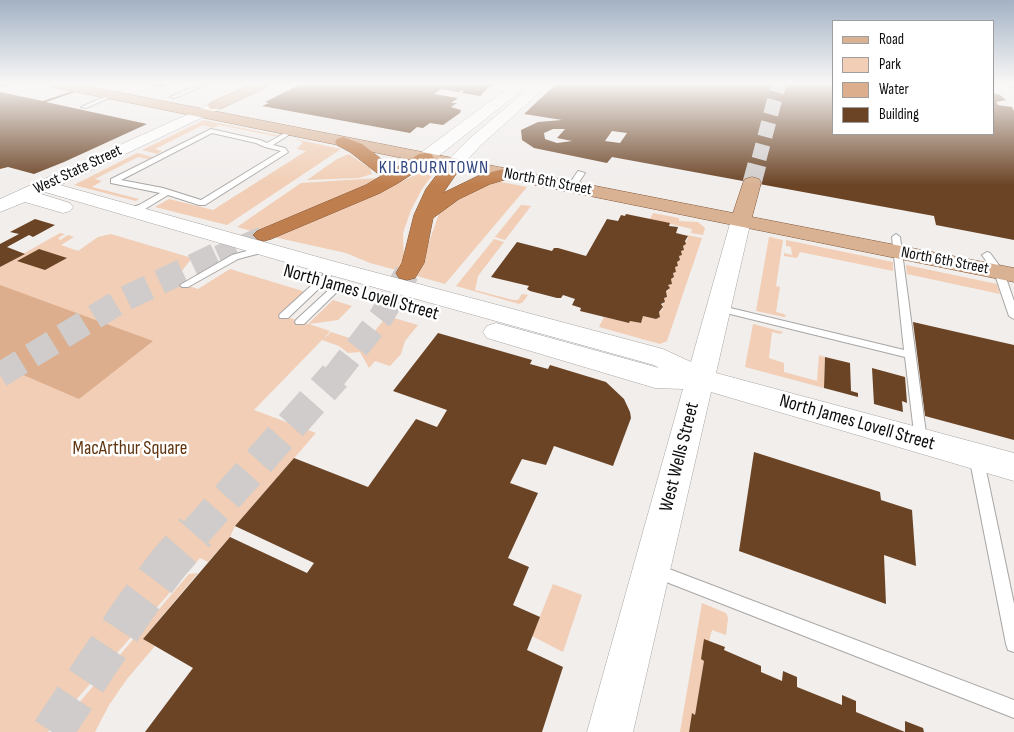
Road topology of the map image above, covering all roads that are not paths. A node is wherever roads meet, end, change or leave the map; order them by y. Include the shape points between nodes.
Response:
1 (191, 117) edge
2 (221, 117) edge
3 (268, 117) edge
4 (477, 117) edge
5 (505, 117) edge
6 (297, 132) junction
7 (343, 142) junction
8 (267, 146) junction
9 (277, 148) junction
10 (433, 152) junction
11 (460, 158) junction
12 (505, 174) junction
13 (392, 179) junction
14 (576, 180) junction
15 (639, 182) dead end
16 (752, 183) tunnel mouth
17 (43, 186) junction
18 (664, 187) dead end
19 (164, 191) junction
20 (23, 195) junction
21 (0, 206) edge
22 (129, 211) junction
23 (743, 213) junction
24 (424, 214) junction
25 (265, 242) junction
26 (897, 244) junction
27 (235, 257) junction
28 (1004, 266) edge
29 (408, 273) tunnel mouth
30 (328, 278) junction
31 (185, 285) dead end
32 (718, 308) junction
33 (284, 316) dead end
34 (1014, 316) edge
35 (300, 322) dead end
36 (911, 355) junction
37 (700, 379) junction
38 (921, 441) junction
39 (976, 456) junction
40 (1014, 467) edge
41 (652, 569) junction
42 (1014, 644) edge
43 (1014, 709) edge
44 (610, 732) edge

1 - 17 street, West State Street
2 - 6 main road, North 6th Street
3 - 10 main road, North 6th Street
4 - 10 street
5 - 11 street
6 - 7 main road, North 6th Street
6 - 8 lane
6 - 9 lane
7 - 10 main road, North 6th Street
7 - 13 highway via 356,148
8 - 9 lane
8 - 19 lane via 258,141 211,132 114,181
9 - 19 lane via 285,152 202,203
10 - 11 main road, North 6th Street
10 - 13 highway
11 - 12 main road, North 6th Street
11 - 14 main road, North 6th Street
11 - 24 highway via 435,189
12 - 14 main road, North 6th Street
12 - 24 highway via 452,194
13 - 25 highway
14 - 15 main road, North 6th Street
14 - 23 main road, North 6th Street
16 - 23 main road, West Wells Street
17 - 20 street, West State Street
17 - 22 street, North James Lovell Street
18 - 23 main road, North 6th Street
19 - 22 lane via 142,207
20 - 21 street, West State Street
20 - 27 street, North James Lovell Street
22 - 25 street, North James Lovell Street
23 - 26 main road, North 6th Street
23 - 32 street, West Wells Street
24 - 29 highway
25 - 27 lane
25 - 30 street, North James Lovell Street
26 - 28 main road, North 6th Street
26 - 36 lane
27 - 30 street, North James Lovell Street
27 - 31 lane
28 - 34 lane
30 - 33 lane
30 - 35 lane
30 - 37 street, North James Lovell Street via 655,378
32 - 36 lane
32 - 37 street, West Wells Street
36 - 38 lane
37 - 38 street, North James Lovell Street
37 - 41 street, West Wells Street
38 - 39 street, North James Lovell Street
39 - 40 street, North James Lovell Street
39 - 42 lane
41 - 43 lane
41 - 44 street, West Wells Street

